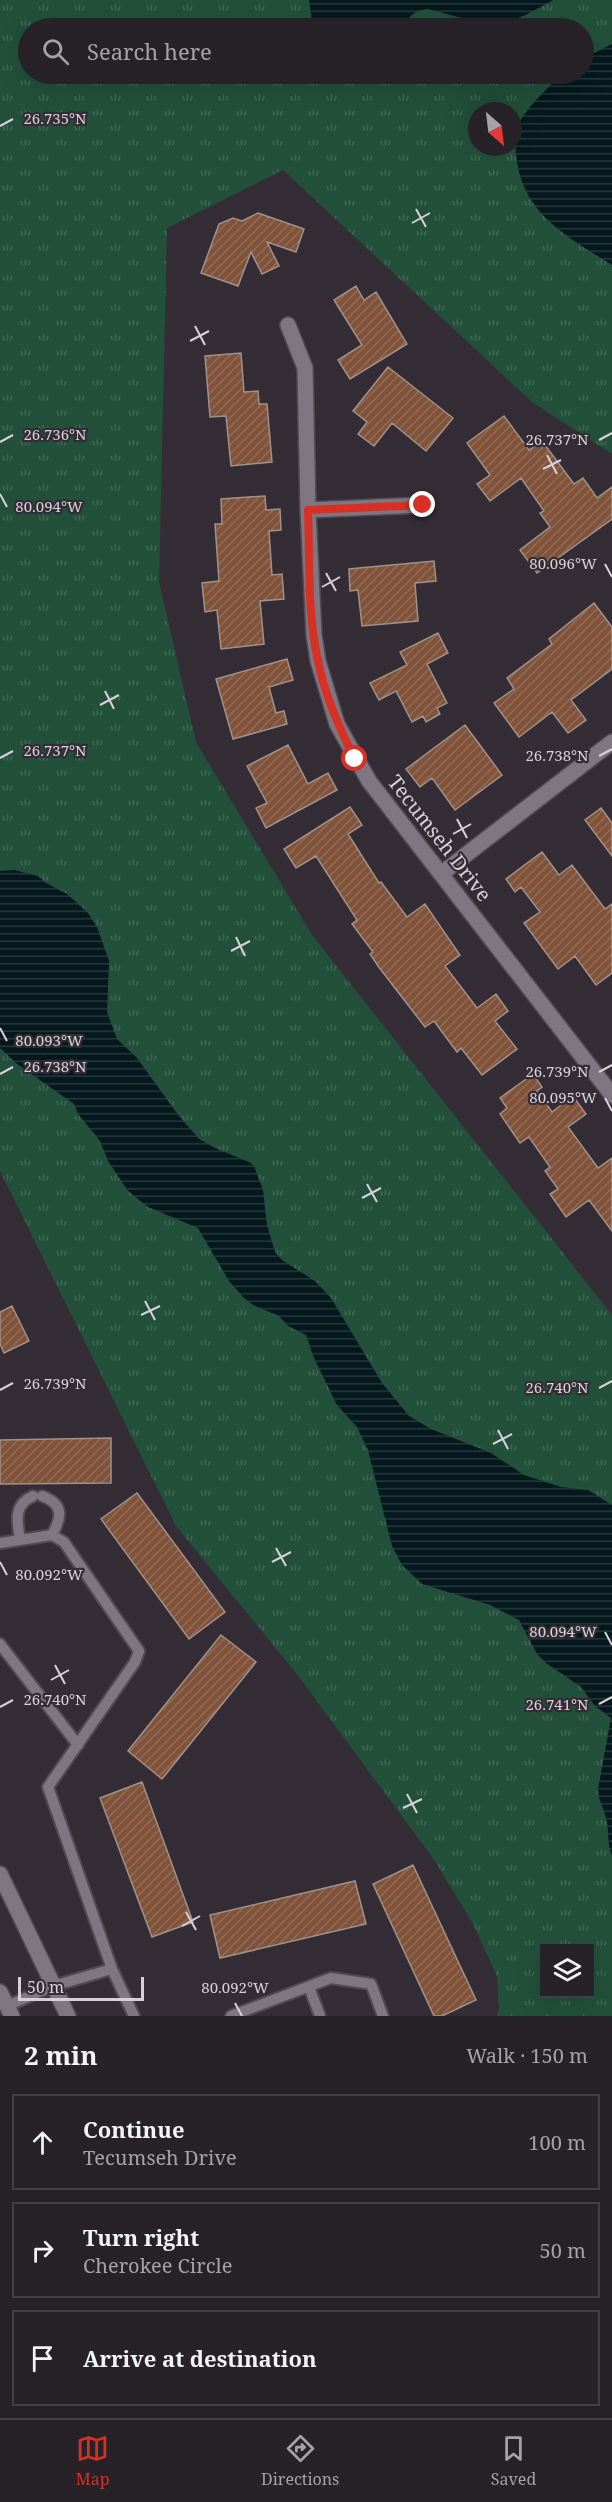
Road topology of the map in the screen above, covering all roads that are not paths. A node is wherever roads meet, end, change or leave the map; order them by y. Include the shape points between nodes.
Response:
1 (288, 325) dead end
2 (423, 505) dead end
3 (308, 510) junction
4 (612, 742) edge
5 (441, 874) junction
6 (612, 1095) edge
7 (52, 1535) junction
8 (20, 1540) junction
9 (0, 1543) edge
10 (0, 1644) edge
11 (78, 1745) junction
12 (0, 1874) edge
13 (112, 1969) junction
14 (53, 1986) junction
15 (309, 1987) junction
16 (0, 1992) edge
17 (9, 2011) edge
18 (255, 2012) edge
19 (68, 2016) edge
20 (134, 2016) edge
21 (231, 2016) edge
22 (320, 2016) edge
23 (383, 2016) edge

1 - 3 street, Tecumseh Drive via 306,368
2 - 3 street
3 - 5 street, Tecumseh Drive via 314,635 337,724 360,767
4 - 5 street
5 - 6 street, Tecumseh Drive
7 - 8 lane
7 - 8 lane via 60,1522 60,1513 51,1499 38,1496 20,1507 16,1516
7 - 11 lane via 64,1542 139,1651
8 - 9 lane
10 - 11 lane
11 - 13 lane via 48,1787
12 - 14 street
13 - 14 lane
13 - 20 lane
14 - 17 lane
14 - 19 street
15 - 18 lane
15 - 22 lane
15 - 23 lane via 331,1978 371,1984
16 - 17 street
18 - 21 lane

